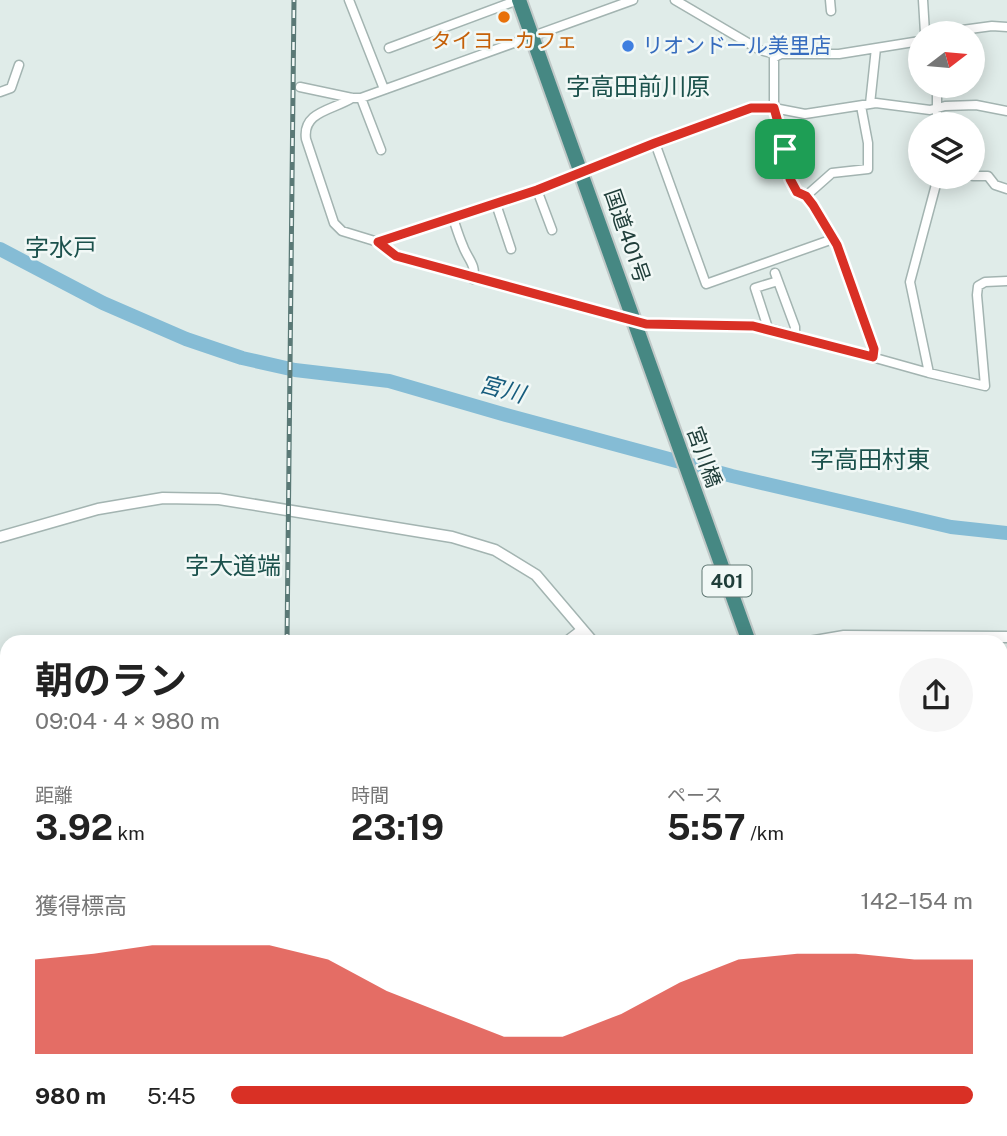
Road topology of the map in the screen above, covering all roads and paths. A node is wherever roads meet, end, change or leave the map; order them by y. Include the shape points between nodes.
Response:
1 (349, 0) edge
2 (518, 0) edge
3 (633, 0) edge
4 (675, 0) edge
5 (830, 0) edge
6 (923, 0) edge
7 (831, 11) dead end
8 (924, 21) edge
9 (985, 27) edge
10 (1007, 27) edge
11 (532, 37) junction
12 (908, 43) edge
13 (389, 48) dead end
14 (876, 48) junction
15 (779, 55) junction
16 (19, 65) dead end
17 (300, 87) dead end
18 (384, 89) junction
19 (0, 92) edge
20 (356, 98) junction
21 (937, 98) edge
22 (866, 105) junction
23 (774, 108) junction
24 (937, 109) junction
25 (1007, 111) edge
26 (655, 143) junction
27 (380, 150) dead end
28 (582, 173) junction
29 (985, 176) edge
30 (935, 189) edge
31 (1007, 189) edge
32 (537, 190) junction
33 (806, 196) junction
34 (496, 204) junction
35 (453, 218) junction
36 (552, 230) dead end
37 (833, 239) junction
38 (378, 242) junction
39 (511, 249) dead end
40 (472, 279) junction
41 (1007, 281) edge
42 (634, 321) junction
43 (768, 328) junction
44 (795, 336) junction
45 (873, 357) junction
46 (929, 373) junction
47 (664, 408) joint
48 (0, 537) edge
49 (582, 629) junction
50 (574, 635) edge
51 (587, 635) edge
52 (746, 635) edge

1 - 18 street
2 - 11 highway, 国道401号 / 401
2 - 13 street
3 - 11 street
4 - 15 street via 760,50
5 - 7 street
6 - 8 street
9 - 10 street
11 - 18 street
11 - 28 highway, 国道401号 / 401
12 - 14 street
14 - 15 street
14 - 22 street
15 - 23 street via 774,58
16 - 19 street via 11,88
17 - 20 street
18 - 20 street
20 - 27 street
20 - 38 street via 316,114 306,128 306,139 334,223 342,231
21 - 24 street
22 - 23 street via 805,114
22 - 24 street
22 - 33 street via 868,169 832,173
23 - 26 street via 751,108
23 - 33 street via 790,179 797,192
24 - 25 street via 976,105
26 - 28 street
26 - 37 street via 706,284
28 - 32 street
28 - 42 highway, 国道401号 / 401
29 - 31 street
30 - 46 street via 910,282
32 - 34 street
32 - 36 street
33 - 37 street
34 - 35 street
34 - 39 street
35 - 38 street
35 - 40 street via 464,251 472,260
37 - 45 street via 874,349
38 - 40 street via 396,256
40 - 42 street
41 - 46 street via 985,282 977,291 985,386
42 - 43 street
42 - 47 highway, 国道401号 / 401
43 - 44 street
43 - 44 street via 755,288 777,277
44 - 45 street
45 - 46 street
47 - 52 highway, 宮川橋 / 401
48 - 49 street via 98,509 163,498 219,499 452,537 495,550 536,575
49 - 50 street
49 - 51 street

